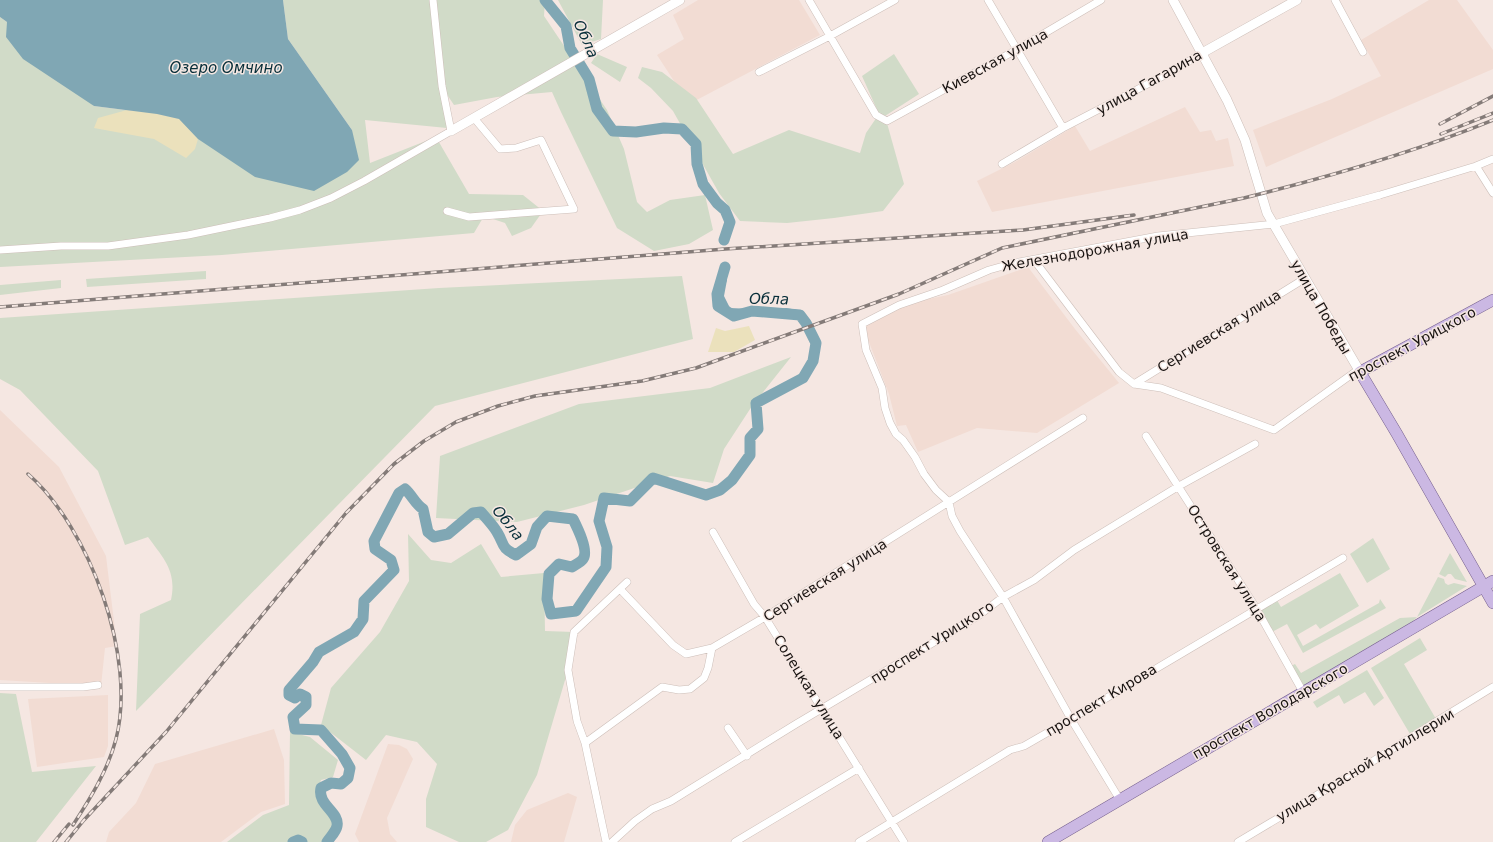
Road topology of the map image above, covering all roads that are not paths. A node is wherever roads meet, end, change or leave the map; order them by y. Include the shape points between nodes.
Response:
1 (433, 0) edge
2 (680, 0) edge
3 (809, 0) edge
4 (895, 0) edge
5 (988, 0) edge
6 (1101, 0) edge
7 (1173, 0) edge
8 (1297, 0) edge
9 (1335, 0) edge
10 (830, 36) junction
11 (1016, 50) junction
12 (1363, 52) dead end
13 (1202, 53) junction
14 (759, 72) dead end
15 (474, 118) junction
16 (1063, 128) junction
17 (451, 131) junction
18 (1493, 159) edge
19 (1002, 164) dead end
20 (1476, 166) junction
21 (1493, 193) edge
22 (447, 212) dead end
23 (1274, 224) junction
24 (0, 250) edge
25 (1034, 260) junction
26 (1304, 279) junction
27 (1493, 300) edge
28 (1360, 372) junction
29 (1134, 384) junction
30 (1083, 418) dead end
31 (1146, 436) dead end
32 (1255, 444) dead end
33 (1179, 486) junction
34 (949, 502) junction
35 (713, 532) dead end
36 (1343, 558) dead end
37 (627, 582) dead end
38 (1488, 584) edge
39 (620, 589) junction
40 (1003, 597) junction
41 (1493, 603) edge
42 (1256, 608) junction
43 (765, 617) junction
44 (712, 648) junction
45 (98, 686) dead end
46 (0, 687) edge
47 (1493, 687) edge
48 (1303, 692) junction
49 (823, 709) junction
50 (1071, 719) junction
51 (728, 728) dead end
52 (585, 743) junction
53 (747, 756) junction
54 (859, 768) junction
55 (1120, 800) junction
56 (892, 822) junction
57 (606, 842) edge
58 (612, 842) edge
59 (735, 842) edge
60 (859, 842) edge
61 (904, 842) edge
62 (1048, 842) edge
63 (1238, 842) edge

1 - 17 street via 442,86
2 - 15 street
3 - 10 street
4 - 10 street
5 - 11 street
6 - 11 street, Киевская улица
7 - 13 street, улица Победы
8 - 13 street, улица Гагарина
9 - 12 street
10 - 11 street, Киевская улица via 876,115 887,121
10 - 14 street
11 - 16 street
13 - 16 street, улица Гагарина
13 - 23 street, улица Победы via 1245,140 1267,213
15 - 17 street
15 - 22 street via 500,149 516,148 541,140 574,209 469,217
16 - 19 street, улица Гагарина
17 - 24 street via 331,198 293,212 188,235 115,245
18 - 20 street, Железнодорожная улица
20 - 21 street
20 - 23 street, Железнодорожная улица
23 - 25 street, Железнодорожная улица via 1158,236
23 - 26 street, улица Победы
25 - 29 street via 1119,372
25 - 34 street, Железнодорожная улица via 989,270 899,305 862,324 866,350 882,388 890,423 924,474
26 - 28 street, улица Победы
26 - 29 street, Сергиевская улица
27 - 28 main road, проспект Урицкого
28 - 29 street, проспект Урицкого via 1355,372 1274,430 1161,388
28 - 38 main road, улица Победы
30 - 34 street, Сергиевская улица
31 - 33 street, Островская улица
32 - 33 street, проспект Урицкого
33 - 40 street, проспект Урицкого via 1074,550 1034,580
33 - 42 street, Островская улица
34 - 40 street via 952,516 960,531
34 - 43 street, Сергиевская улица
35 - 43 street, Солецкая улица via 754,604
36 - 42 street, проспект Кирова
37 - 39 street
38 - 41 main road, улица Победы
38 - 48 main road, проспект Володарского
39 - 44 street, Сергиевская улица via 673,646 686,654
39 - 52 street via 574,632 568,670 577,721
40 - 49 street, проспект Урицкого via 978,616
40 - 50 street
42 - 48 street, Островская улица
42 - 50 street, проспект Кирова
43 - 44 street, Сергиевская улица
43 - 49 street, Солецкая улица
44 - 52 street via 704,678 690,689 662,687
45 - 46 street
47 - 63 street, улица Красной Артиллерии
48 - 55 main road, проспект Володарского
49 - 53 street, проспект Урицкого
49 - 54 street, Солецкая улица
50 - 55 street
50 - 56 street, проспект Кирова via 1024,746 1010,750
51 - 53 street
52 - 57 street
53 - 58 street, проспект Урицкого via 671,801 652,809
54 - 56 street, Солецкая улица
54 - 59 street
55 - 62 main road, проспект Володарского
56 - 60 street, проспект Кирова
56 - 61 street, Солецкая улица

